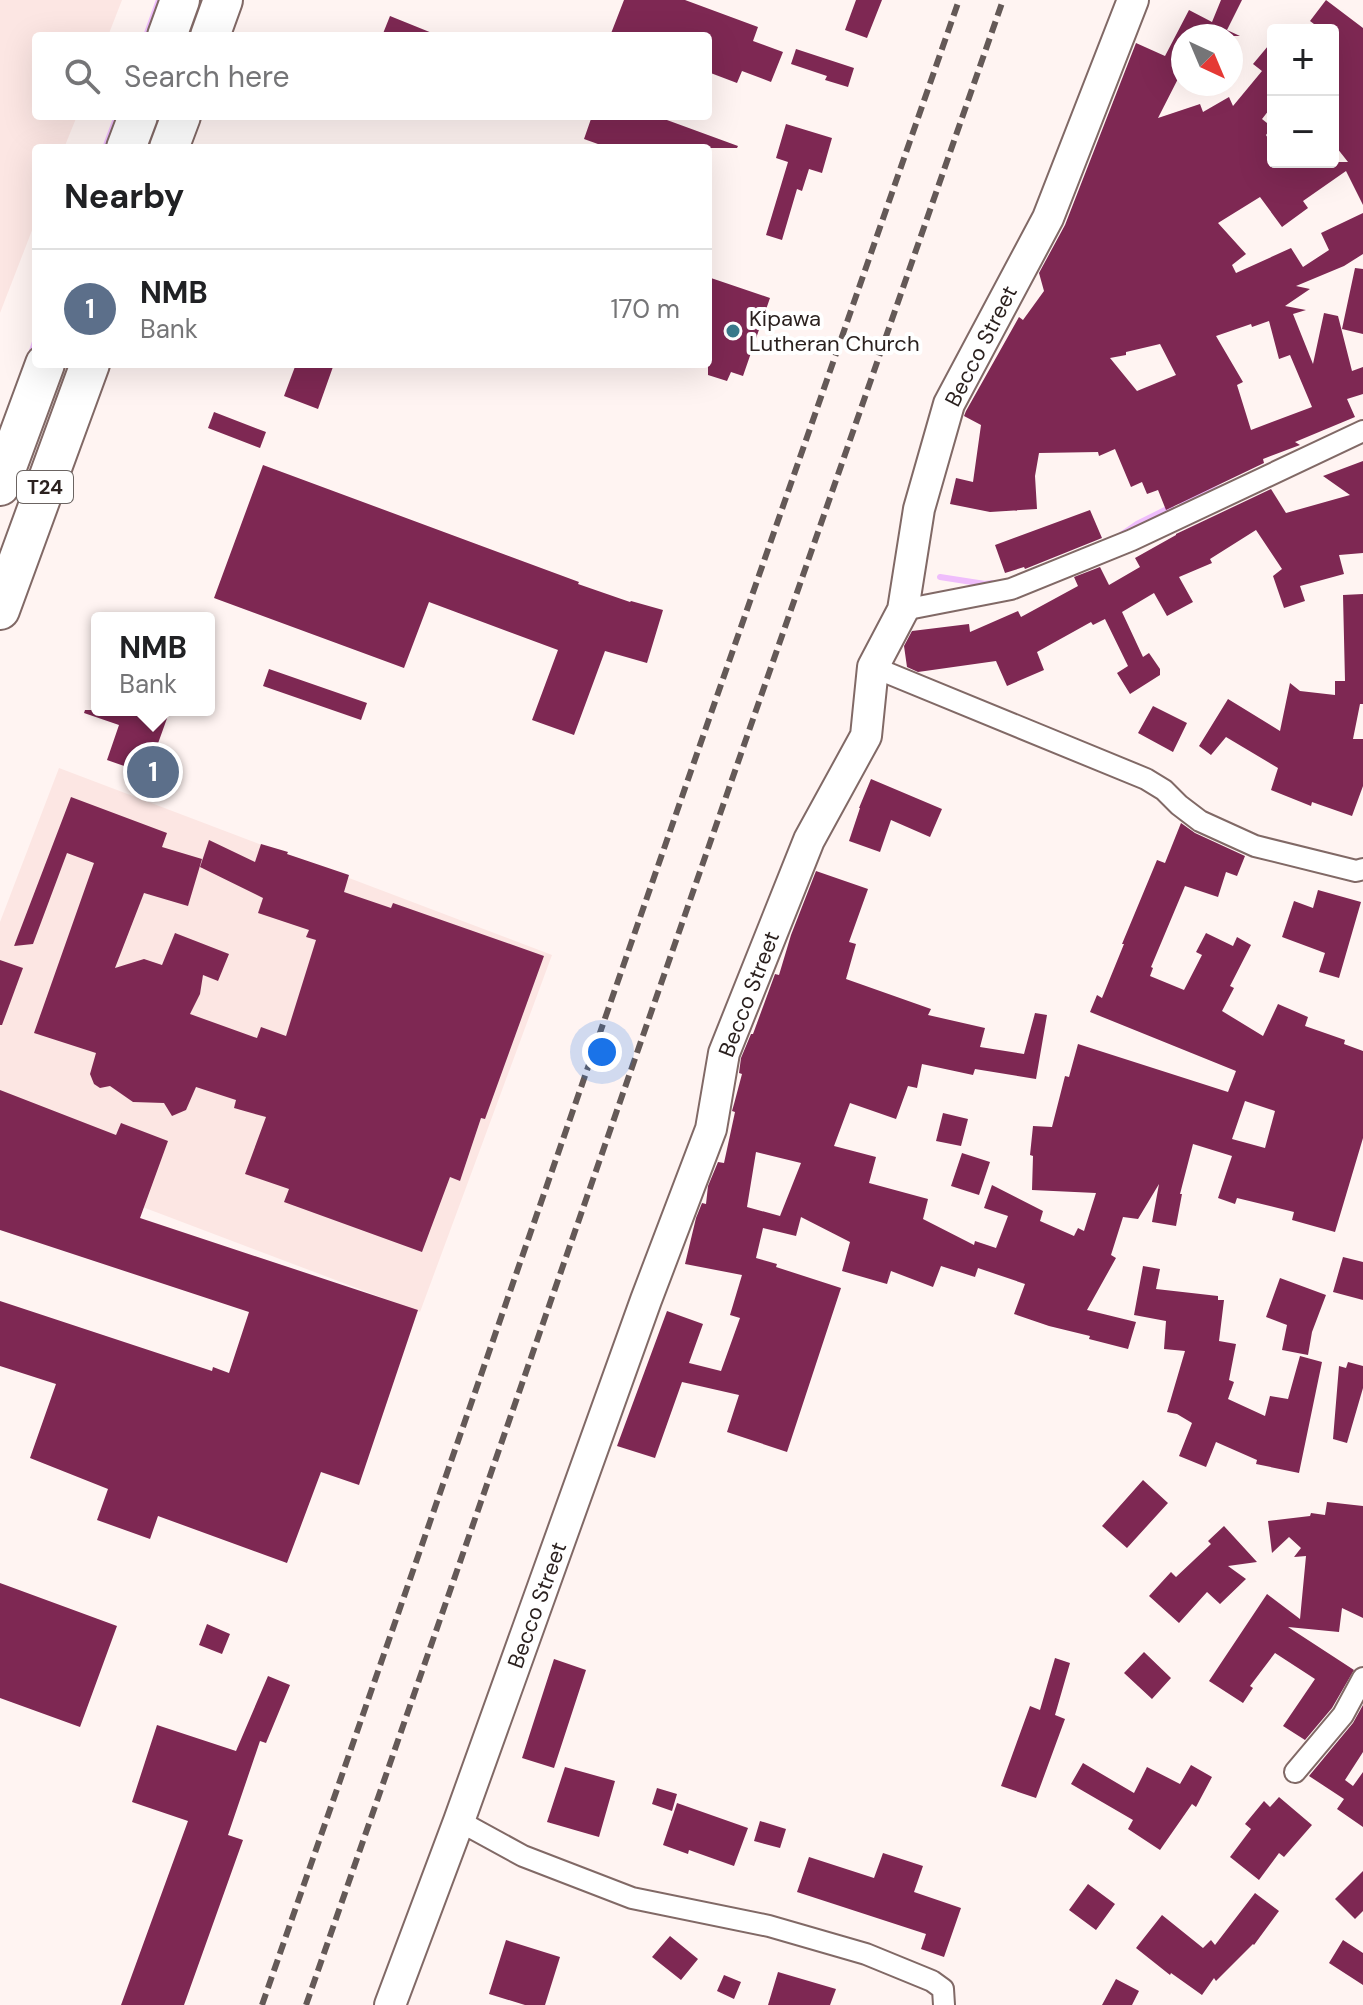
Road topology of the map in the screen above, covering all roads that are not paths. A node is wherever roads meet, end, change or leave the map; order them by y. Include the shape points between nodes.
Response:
1 (180, 0) edge
2 (223, 0) edge
3 (1133, 0) edge
4 (168, 32) edge
5 (211, 32) edge
6 (136, 120) edge
7 (180, 120) edge
8 (128, 144) edge
9 (170, 144) edge
10 (44, 368) edge
11 (89, 368) edge
12 (1363, 431) edge
13 (0, 486) edge
14 (0, 610) edge
15 (903, 610) junction
16 (873, 667) junction
17 (1363, 869) edge
18 (1363, 1678) edge
19 (1295, 1772) dead end
20 (459, 1821) junction
21 (390, 2005) edge
22 (944, 2005) edge

1 - 4 highway
2 - 5 highway
3 - 15 street, Becco Street via 1048,218 949,404 919,509
6 - 8 highway
7 - 9 highway
10 - 13 highway, T24
11 - 14 highway, T24
12 - 15 street via 1132,540 1011,589
15 - 16 street, Becco Street
16 - 17 street via 1146,779 1200,821 1255,846
16 - 20 street, Becco Street via 866,736 809,840 724,1053 711,1129
18 - 19 street via 1343,1715
20 - 21 street, Becco Street
20 - 22 street via 523,1856 632,1898 769,1926 866,1954 932,1981 943,1989

